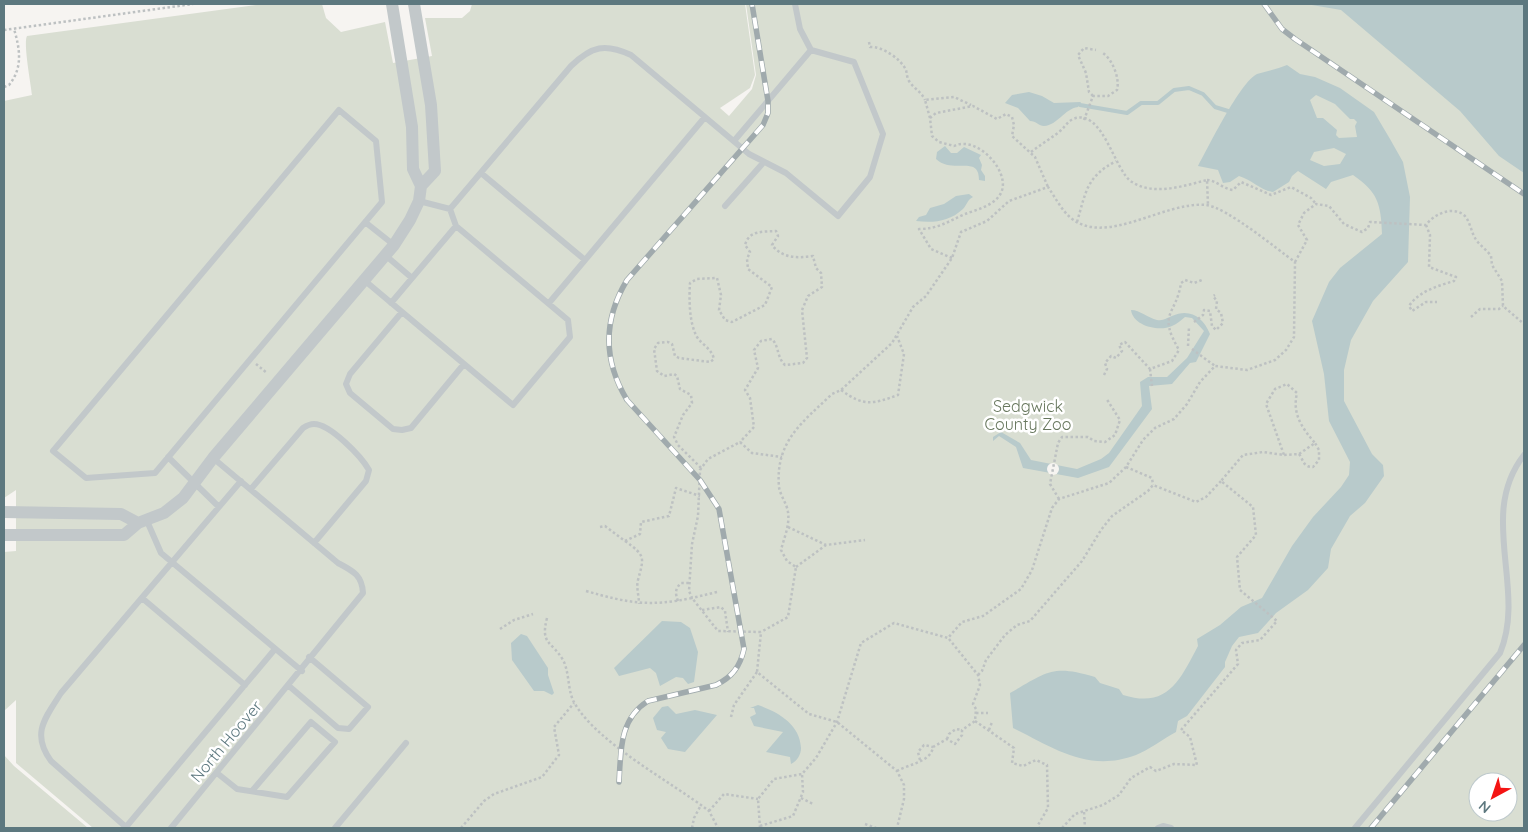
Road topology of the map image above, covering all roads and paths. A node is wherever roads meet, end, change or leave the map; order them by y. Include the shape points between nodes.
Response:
1 (193, 4) edge
2 (392, 4) edge
3 (414, 4) edge
4 (795, 4) edge
5 (14, 28) junction
6 (4, 30) edge
7 (869, 42) dead end
8 (811, 50) junction
9 (1096, 50) dead end
10 (1103, 54) dead end
11 (4, 87) edge
12 (1093, 96) junction
13 (925, 100) junction
14 (972, 106) junction
15 (705, 117) junction
16 (930, 118) junction
17 (1084, 120) junction
18 (734, 141) junction
19 (1031, 152) junction
20 (1116, 161) junction
21 (763, 163) junction
22 (481, 172) junction
23 (1207, 180) junction
24 (421, 186) junction
25 (1048, 187) junction
26 (419, 201) junction
27 (1316, 204) junction
28 (1208, 205) junction
29 (725, 206) dead end
30 (450, 209) junction
31 (365, 222) junction
32 (1077, 222) junction
33 (1426, 225) junction
34 (456, 226) junction
35 (389, 250) junction
36 (952, 258) junction
37 (585, 260) junction
38 (1295, 262) junction
39 (412, 278) junction
40 (363, 280) junction
41 (1202, 280) dead end
42 (1215, 295) dead end
43 (1437, 302) dead end
44 (391, 303) junction
45 (548, 303) junction
46 (1503, 306) junction
47 (402, 312) junction
48 (1471, 317) dead end
49 (1194, 322) dead end
50 (1524, 324) edge
51 (1189, 327) dead end
52 (897, 336) junction
53 (1188, 346) dead end
54 (1192, 349) dead end
55 (250, 359) junction
56 (464, 364) junction
57 (1215, 366) junction
58 (1150, 369) junction
59 (267, 373) dead end
60 (1104, 375) dead end
61 (1152, 386) dead end
62 (841, 390) junction
63 (1106, 398) dead end
64 (740, 442) junction
65 (1315, 443) junction
66 (1299, 454) junction
67 (1524, 454) edge
68 (1284, 455) junction
69 (168, 457) junction
70 (782, 457) junction
71 (214, 458) junction
72 (1126, 467) junction
73 (701, 468) junction
74 (240, 481) junction
75 (1221, 481) junction
76 (194, 482) junction
77 (1153, 485) junction
78 (251, 490) junction
79 (700, 496) junction
80 (1059, 499) junction
81 (219, 507) junction
82 (4, 512) edge
83 (142, 522) junction
84 (600, 527) dead end
85 (788, 527) junction
86 (4, 535) edge
87 (865, 540) dead end
88 (625, 541) junction
89 (314, 543) junction
90 (826, 545) junction
91 (172, 562) junction
92 (796, 567) junction
93 (690, 583) junction
94 (586, 591) dead end
95 (717, 592) dead end
96 (142, 598) junction
97 (692, 598) junction
98 (678, 601) junction
99 (639, 604) junction
100 (702, 610) junction
101 (534, 614) dead end
102 (547, 618) dead end
103 (500, 629) dead end
104 (728, 632) junction
105 (761, 632) junction
106 (948, 638) junction
107 (275, 649) junction
108 (309, 657) junction
109 (302, 671) junction
110 (757, 672) junction
111 (978, 675) junction
112 (245, 685) junction
113 (289, 686) junction
114 (574, 703) junction
115 (976, 713) junction
116 (988, 713) dead end
117 (731, 717) dead end
118 (332, 722) junction
119 (836, 722) junction
120 (975, 722) junction
121 (992, 722) dead end
122 (962, 730) junction
123 (990, 730) junction
124 (323, 732) junction
125 (947, 739) junction
126 (406, 743) dead end
127 (933, 747) junction
128 (920, 760) junction
129 (898, 771) junction
130 (217, 773) junction
131 (802, 774) junction
132 (252, 791) junction
133 (801, 798) junction
134 (758, 799) junction
135 (813, 804) dead end
136 (701, 805) junction
137 (709, 811) junction
138 (1084, 812) junction
139 (865, 824) dead end
140 (760, 827) edge
141 (127, 828) edge
142 (171, 828) edge
143 (336, 828) edge
144 (461, 828) edge
145 (692, 828) edge
146 (718, 828) edge
147 (876, 828) edge
148 (897, 828) edge
149 (1039, 828) edge
150 (1062, 828) edge
151 (1085, 828) edge
152 (1158, 828) edge
153 (1171, 828) edge
154 (1354, 828) edge

1 - 5 path
2 - 24 street via 412,128 413,169
3 - 24 street via 431,105 435,171
4 - 8 lane via 800,29
5 - 6 path
5 - 11 path via 19,70
7 - 13 path via 870,47 875,46 897,59
8 - 18 lane
8 - 21 lane via 854,62 883,134 870,177 838,216 786,173
9 - 12 path via 1084,48 1078,55
10 - 12 path via 1111,61 1119,85 1114,94
12 - 17 path
13 - 14 path via 954,96
13 - 16 path
14 - 16 path via 936,113
14 - 19 path via 996,119 1006,114 1012,117 1012,136
15 - 18 lane
15 - 22 lane via 631,55 611,47 597,48 571,66
15 - 37 lane
16 - 36 path via 932,136 939,142 954,146 973,144 990,156 1002,183 1001,194 995,201 948,224 919,229 930,250
17 - 19 path via 1070,120
17 - 20 path via 1100,130
18 - 21 lane
19 - 25 path
20 - 23 path via 1122,173 1140,186 1167,189
20 - 32 path via 1090,180
21 - 29 lane
22 - 30 lane
22 - 37 lane
23 - 27 path via 1233,190 1241,182 1271,195 1291,187
23 - 28 path
24 - 26 street
25 - 32 path via 1069,218
25 - 36 path via 1009,201 987,221 961,232
26 - 30 lane
26 - 35 street
27 - 33 path via 1329,206 1344,224 1362,232 1370,222 1376,221
27 - 38 path via 1304,213 1298,225 1307,240
28 - 32 path via 1176,207 1110,228 1094,228
28 - 38 path via 1236,219
30 - 34 lane
31 - 35 lane
31 - 55 lane
31 - 69 lane via 382,202 376,141 339,110 53,450 86,478 155,473
33 - 43 path via 1430,235 1429,268 1456,276 1454,281 1413,299 1408,306 1412,311 1426,302
33 - 46 path via 1431,218 1447,211 1464,216 1474,237 1491,256 1492,266 1502,281
34 - 39 lane
34 - 45 lane
35 - 39 lane
35 - 40 street
36 - 52 path via 926,296 913,308
37 - 45 lane
38 - 57 path via 1294,337 1286,350 1275,360 1247,370
39 - 44 lane
40 - 44 lane
40 - 71 street
41 - 58 path via 1181,282 1179,297 1168,316 1169,333 1179,350 1172,360
42 - 49 path via 1216,309 1221,313 1223,323 1216,330 1207,310
44 - 47 lane
45 - 56 lane via 568,320 570,337 513,405
46 - 48 path via 1480,309
46 - 50 path
47 - 56 lane
47 - 56 lane via 350,374 346,384 350,393 393,429 411,428
51 - 53 path
52 - 62 path
52 - 62 path via 904,354 898,395 874,404 852,398
54 - 57 path
55 - 59 path
55 - 69 lane
57 - 72 path via 1174,420 1155,428 1143,440
58 - 60 path via 1125,342 1119,345 1121,354 1107,359
58 - 61 path
62 - 70 path via 832,394 789,436
63 - 80 path via 1120,420 1115,435 1105,442 1088,437 1062,437 1058,443 1050,484
64 - 70 path via 752,453
64 - 73 path via 717,453
64 - 73 path via 754,427 750,398 745,390 758,368 754,350 761,341 772,339 780,361 785,365 803,363 808,358 802,310 808,296 822,287 821,273 813,256 792,258 775,248 772,245 778,236 776,231 753,233 746,245 750,252 748,269 772,287 765,305 732,322 725,320 719,310 721,296 717,278 697,279 690,284 696,336 712,352 714,359 710,362 679,358 668,342 658,343 654,349 657,371 664,376 677,376 680,389 691,395 692,403 674,437
65 - 66 path
65 - 66 path via 1320,460 1313,467 1303,464
65 - 68 path via 1301,426 1294,405 1297,393 1287,384 1275,389 1266,404
66 - 68 path
67 - 154 lane via 1510,478 1503,504 1502,536 1510,615 1508,636 1500,653
68 - 75 path via 1263,452 1243,455
69 - 76 lane
70 - 85 path via 779,487 788,512
71 - 74 lane, North Hoover
71 - 76 street
72 - 77 path via 1152,478
72 - 80 path via 1109,483
73 - 79 path
74 - 78 lane, North Hoover
74 - 81 lane
75 - 77 path via 1206,497 1196,502
75 - 138 path via 1253,508 1256,535 1237,557 1240,590 1277,621 1260,640 1242,643 1236,650 1238,664 1181,730 1190,736 1197,765 1174,764 1156,771 1150,767 1131,778 1119,795
76 - 81 lane
76 - 83 street via 183,498
77 - 111 path via 1112,516 1082,561 1030,621 1017,625 1005,635
78 - 89 lane, North Hoover
78 - 89 lane via 303,428 312,423 324,426 354,451 369,470 366,481
79 - 88 path via 676,488 669,516 641,522 640,534
79 - 93 path via 690,559
80 - 106 path via 1052,508 1032,570 1021,589 983,616 962,622
81 - 91 lane
82 - 83 street via 121,514
83 - 86 street via 124,535
83 - 91 lane via 161,553
84 - 88 path via 605,526
85 - 90 path
85 - 92 path via 781,550 787,561
87 - 90 path
88 - 99 path via 640,551 644,562 637,582
89 - 108 lane, North Hoover via 338,563 354,571 362,581 363,594
90 - 92 path
91 - 96 lane
91 - 107 lane
92 - 105 path via 788,617
93 - 97 path
93 - 98 path via 678,586
94 - 99 path
95 - 97 path
96 - 112 lane
96 - 141 lane via 62,693 44,722 40,739 43,751 51,761
97 - 98 path
97 - 100 path
98 - 99 path
100 - 104 path via 718,631
100 - 104 path via 721,607 726,611
101 - 103 path via 514,620
102 - 114 path via 544,629 546,642 563,660
104 - 105 path
105 - 110 path
106 - 111 path
106 - 119 path via 894,623 861,643
107 - 109 lane
107 - 112 lane
108 - 109 lane, North Hoover
108 - 118 lane via 368,707 349,729 338,728
109 - 113 lane, North Hoover
110 - 117 path via 734,705
110 - 119 path via 809,714
111 - 115 path via 980,685 973,704
112 - 141 lane
113 - 118 lane
113 - 130 lane, North Hoover
114 - 136 path via 594,728
114 - 144 path via 554,727 559,755 542,777 494,794
115 - 116 path
115 - 120 path
118 - 124 lane
119 - 129 path
119 - 131 path via 816,758
120 - 122 path
120 - 123 path
121 - 123 path
122 - 125 path via 956,729
122 - 125 path via 962,736 955,744
123 - 149 path via 1014,748 1012,763 1023,766 1036,760 1047,765 1048,808
124 - 132 lane via 312,722
124 - 132 lane via 335,742 287,797
125 - 127 path
126 - 143 lane
127 - 128 path via 925,760
127 - 128 path via 924,745 918,752
128 - 129 path
129 - 148 path via 904,785 904,799
130 - 132 lane via 237,789
130 - 142 lane, North Hoover
131 - 133 path
131 - 134 path via 774,779
133 - 135 path
133 - 140 path via 793,816
134 - 137 path via 724,794
134 - 140 path
136 - 137 path
136 - 145 path
137 - 146 path
138 - 150 path via 1075,814
138 - 151 path
139 - 147 path
152 - 153 lane

